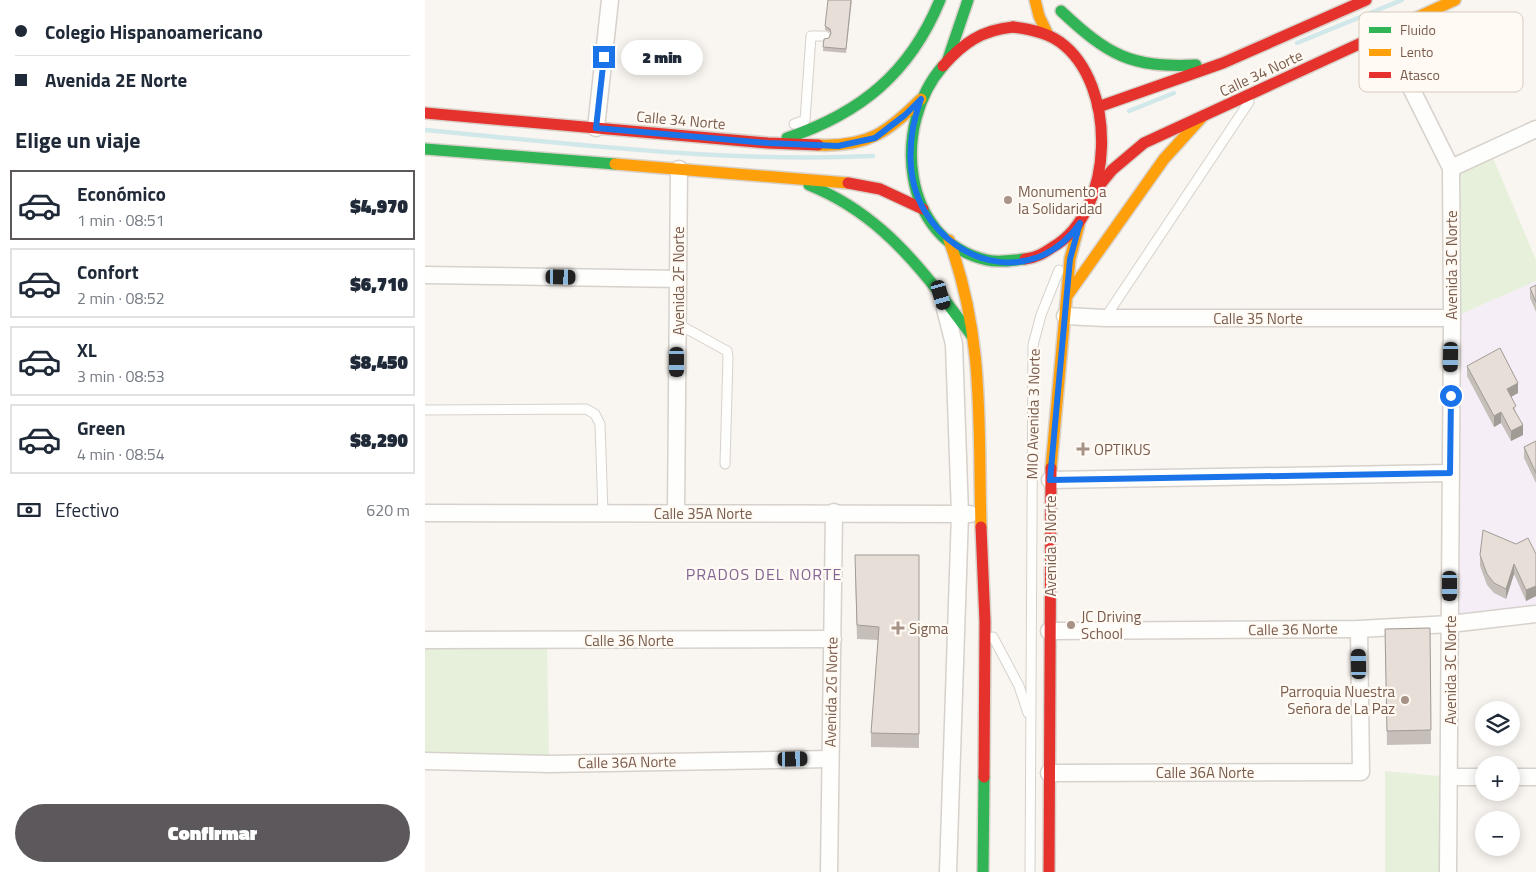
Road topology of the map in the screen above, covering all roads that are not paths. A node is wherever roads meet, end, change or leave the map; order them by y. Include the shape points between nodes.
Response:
1 (610, 0) edge
2 (940, 0) edge
3 (968, 0) edge
4 (1035, 0) edge
5 (1365, 0) edge
6 (1455, 0) edge
7 (1060, 5) edge
8 (1430, 12) edge
9 (1048, 35) junction
10 (825, 36) dead end
11 (1359, 45) edge
12 (948, 60) junction
13 (1223, 63) junction
14 (1081, 64) junction
15 (1256, 91) junction
16 (1413, 92) edge
17 (921, 99) junction
18 (1098, 107) junction
19 (425, 113) edge
20 (1203, 116) junction
21 (596, 128) junction
22 (1536, 129) edge
23 (773, 136) junction
24 (425, 149) edge
25 (1451, 168) junction
26 (679, 169) junction
27 (784, 177) junction
28 (1094, 192) junction
29 (923, 209) junction
30 (1077, 228) junction
31 (949, 240) junction
32 (425, 275) edge
33 (678, 279) junction
34 (941, 295) junction
35 (1066, 297) junction
36 (1065, 316) junction
37 (1105, 318) junction
38 (1452, 318) junction
39 (678, 324) junction
40 (976, 341) junction
41 (425, 410) edge
42 (725, 464) dead end
43 (1450, 473) junction
44 (1050, 480) junction
45 (834, 512) junction
46 (425, 513) edge
47 (603, 513) junction
48 (676, 513) junction
49 (960, 514) junction
50 (981, 514) junction
51 (1536, 614) edge
52 (985, 621) junction
53 (1450, 624) junction
54 (1359, 628) junction
55 (1049, 632) junction
56 (833, 639) junction
57 (425, 640) edge
58 (1031, 722) junction
59 (830, 759) junction
60 (425, 761) edge
61 (1049, 773) junction
62 (1449, 777) junction
63 (1475, 777) edge
64 (1520, 777) edge
65 (1536, 777) edge
66 (829, 872) edge
67 (948, 872) edge
68 (983, 872) edge
69 (1031, 872) edge
70 (1049, 872) edge
71 (1448, 872) edge

1 - 21 street
2 - 23 main road via 923,37 906,62 868,99 817,129
3 - 12 main road
4 - 9 main road
5 - 13 main road, Calle 34 Norte
6 - 8 main road, Calle 34 Norte
7 - 13 main road via 1099,46 1131,60 1164,67
7 - 14 main road
9 - 12 main road via 1022,28 995,29 975,37
9 - 14 main road via 1065,46
10 - 23 lane via 811,36 805,120
11 - 15 main road, Calle 34 Norte
12 - 17 main road via 929,83
13 - 18 main road, Calle 34 Norte
14 - 18 main road
15 - 20 main road, Calle 34 Norte
15 - 37 lane
16 - 25 street, Avenida 3C Norte
17 - 23 main road, Calle 34 Norte via 875,138 838,146
17 - 29 main road via 910,146 911,169
18 - 28 main road via 1102,140
19 - 21 main road, Calle 34 Norte
20 - 28 main road, Calle 34 Norte via 1144,142 1111,170
20 - 35 main road via 1164,159
21 - 23 main road, Calle 34 Norte via 755,142
22 - 25 street
24 - 26 main road
25 - 38 street, Avenida 3C Norte
26 - 27 main road
26 - 33 street, Avenida 2F Norte
27 - 29 main road via 845,182 880,189
27 - 34 main road via 823,190 876,221 918,264
28 - 30 main road, Avenida 3 Norte
29 - 31 main road
30 - 31 main road via 1064,242 1038,258 1013,264 986,261 966,253
30 - 35 main road, Avenida 3 Norte
30 - 58 lane, MIO Avenida 3 Norte via 1046,301 1033,345
31 - 40 main road via 965,286
32 - 33 street
33 - 39 street, Avenida 2F Norte
34 - 40 main road
34 - 49 street via 954,344
35 - 36 main road, Avenida 3 Norte
36 - 37 street, Calle 35 Norte
36 - 44 main road, Avenida 3 Norte
37 - 38 street, Calle 35 Norte
38 - 43 street, Avenida 3C Norte
39 - 42 lane via 727,351
39 - 48 street, Avenida 2F Norte
40 - 50 main road via 980,388
41 - 47 lane via 587,409 595,414 600,424
43 - 44 street
43 - 53 street, Avenida 3C Norte
44 - 55 main road, Avenida 3 Norte
45 - 48 street, Calle 35A Norte
45 - 49 street, Calle 35A Norte
45 - 56 street, Avenida 2G Norte
46 - 47 street, Calle 35A Norte
47 - 48 street, Calle 35A Norte
49 - 50 street, Calle 35A Norte
49 - 67 street
50 - 52 main road
51 - 53 street, Calle 36 Norte
52 - 58 lane, MIO Avenida 3 Norte via 1019,686
52 - 68 main road
53 - 54 street, Calle 36 Norte
53 - 62 street, Avenida 3C Norte
54 - 55 street, Calle 36 Norte
54 - 61 street, Calle 36A Norte via 1361,772
55 - 61 main road, Avenida 3 Norte
56 - 57 street, Calle 36 Norte
56 - 59 street, Avenida 2G Norte
58 - 69 lane, MIO Avenida 3 Norte
59 - 60 street, Calle 36A Norte via 549,764
59 - 66 street, Avenida 2G Norte
61 - 70 main road, Avenida 3 Norte
62 - 63 street
62 - 71 street, Avenida 3C Norte
64 - 65 street

